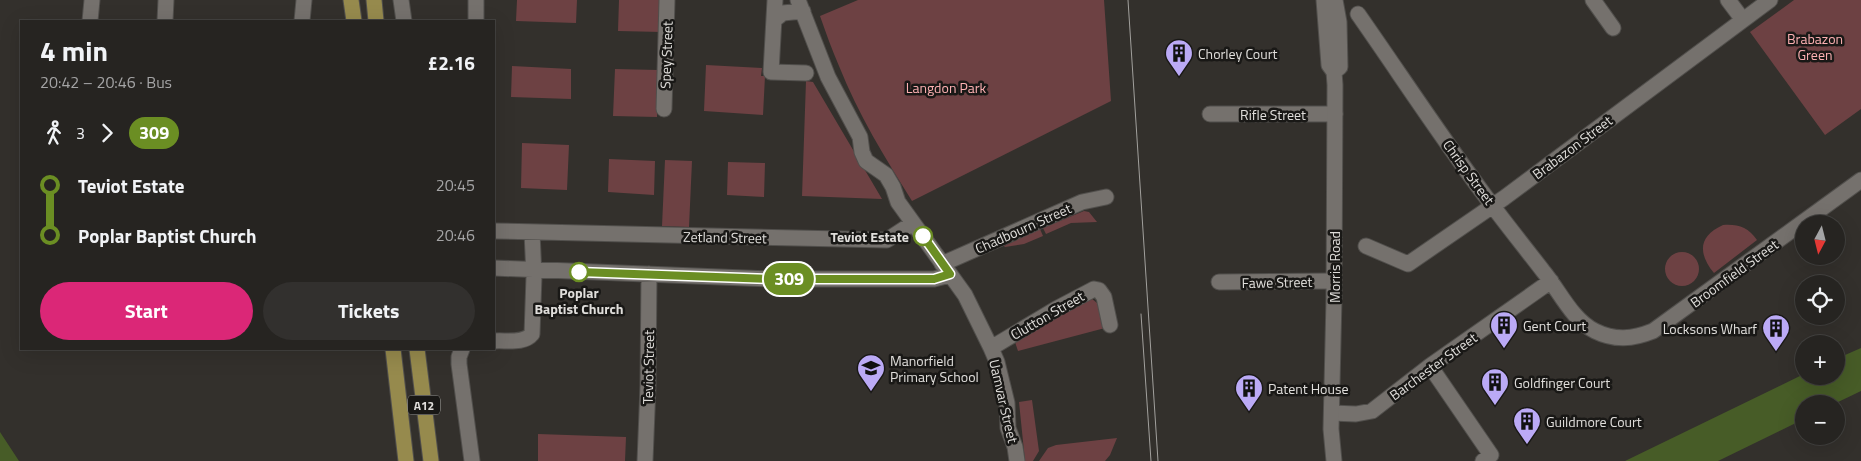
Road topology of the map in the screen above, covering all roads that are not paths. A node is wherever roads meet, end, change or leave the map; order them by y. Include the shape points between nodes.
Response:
1 (92, 0) edge
2 (166, 0) edge
3 (304, 0) edge
4 (351, 0) edge
5 (374, 0) edge
6 (401, 0) edge
7 (476, 0) edge
8 (667, 0) edge
9 (775, 0) edge
10 (1593, 0) edge
11 (1728, 0) edge
12 (1770, 0) edge
13 (1330, 3) edge
14 (800, 6) edge
15 (1358, 14) dead end
16 (90, 20) edge
17 (166, 20) edge
18 (302, 20) edge
19 (354, 20) edge
20 (376, 20) edge
21 (404, 20) edge
22 (476, 20) edge
23 (774, 20) junction
24 (1743, 20) junction
25 (1613, 28) dead end
26 (806, 72) dead end
27 (664, 109) dead end
28 (1210, 114) dead end
29 (1335, 114) junction
30 (1861, 180) edge
31 (1106, 196) dead end
32 (1492, 205) junction
33 (913, 223) junction
34 (495, 231) edge
35 (532, 232) junction
36 (1366, 246) dead end
37 (495, 268) edge
38 (946, 269) junction
39 (533, 270) junction
40 (649, 274) junction
41 (1334, 281) junction
42 (1551, 281) junction
43 (1219, 282) dead end
44 (1585, 324) joint
45 (1110, 325) dead end
46 (495, 340) edge
47 (991, 348) junction
48 (393, 350) edge
49 (417, 350) edge
50 (462, 350) edge
51 (1430, 366) junction
52 (1332, 413) junction
53 (406, 461) edge
54 (431, 461) edge
55 (472, 461) edge
56 (645, 461) edge
57 (1017, 461) edge
58 (1334, 461) edge
59 (1483, 461) edge

1 - 16 street
2 - 17 street
3 - 18 street
4 - 19 highway
5 - 20 highway
6 - 21 street
7 - 22 street
8 - 27 street, Spey Street
9 - 23 street
10 - 25 street
11 - 24 street
12 - 24 street, Brabazon Street
13 - 29 street, Morris Road via 1329,65 1334,72
14 - 23 street
14 - 33 street, Uamvar Street via 828,77 860,137 866,161 886,175 898,202
15 - 32 street, Chrisp Street
23 - 26 street via 771,72
24 - 32 street, Brabazon Street
28 - 29 street, Rifle Street
29 - 41 street, Morris Road
30 - 44 street, Broomfield Street via 1653,331 1633,338 1611,337
31 - 38 street, Chadbourn Street via 1082,202
32 - 36 street, Brabazon Street via 1408,264
32 - 42 street, Chrisp Street
33 - 35 street, Zetland Street via 887,240
33 - 38 street, Uamvar Street
34 - 35 street, Zetland Street
35 - 39 street
37 - 39 street
38 - 40 street via 934,279 773,279
38 - 47 street, Uamvar Street via 965,295
39 - 40 street
39 - 46 street via 532,334 523,340
40 - 56 street, Teviot Street
41 - 43 street, Fawe Street
41 - 52 street, Morris Road
42 - 44 street, Chrisp Street
42 - 51 street, Barchester Street
45 - 47 street, Clutton Street via 1104,297 1094,289
47 - 57 street, Uamvar Street via 1007,403 1008,428
48 - 53 highway, A12
49 - 54 highway, A12
50 - 55 street via 459,364
51 - 52 street, Barchester Street via 1372,411
51 - 59 street via 1491,455
52 - 58 street, Morris Road

